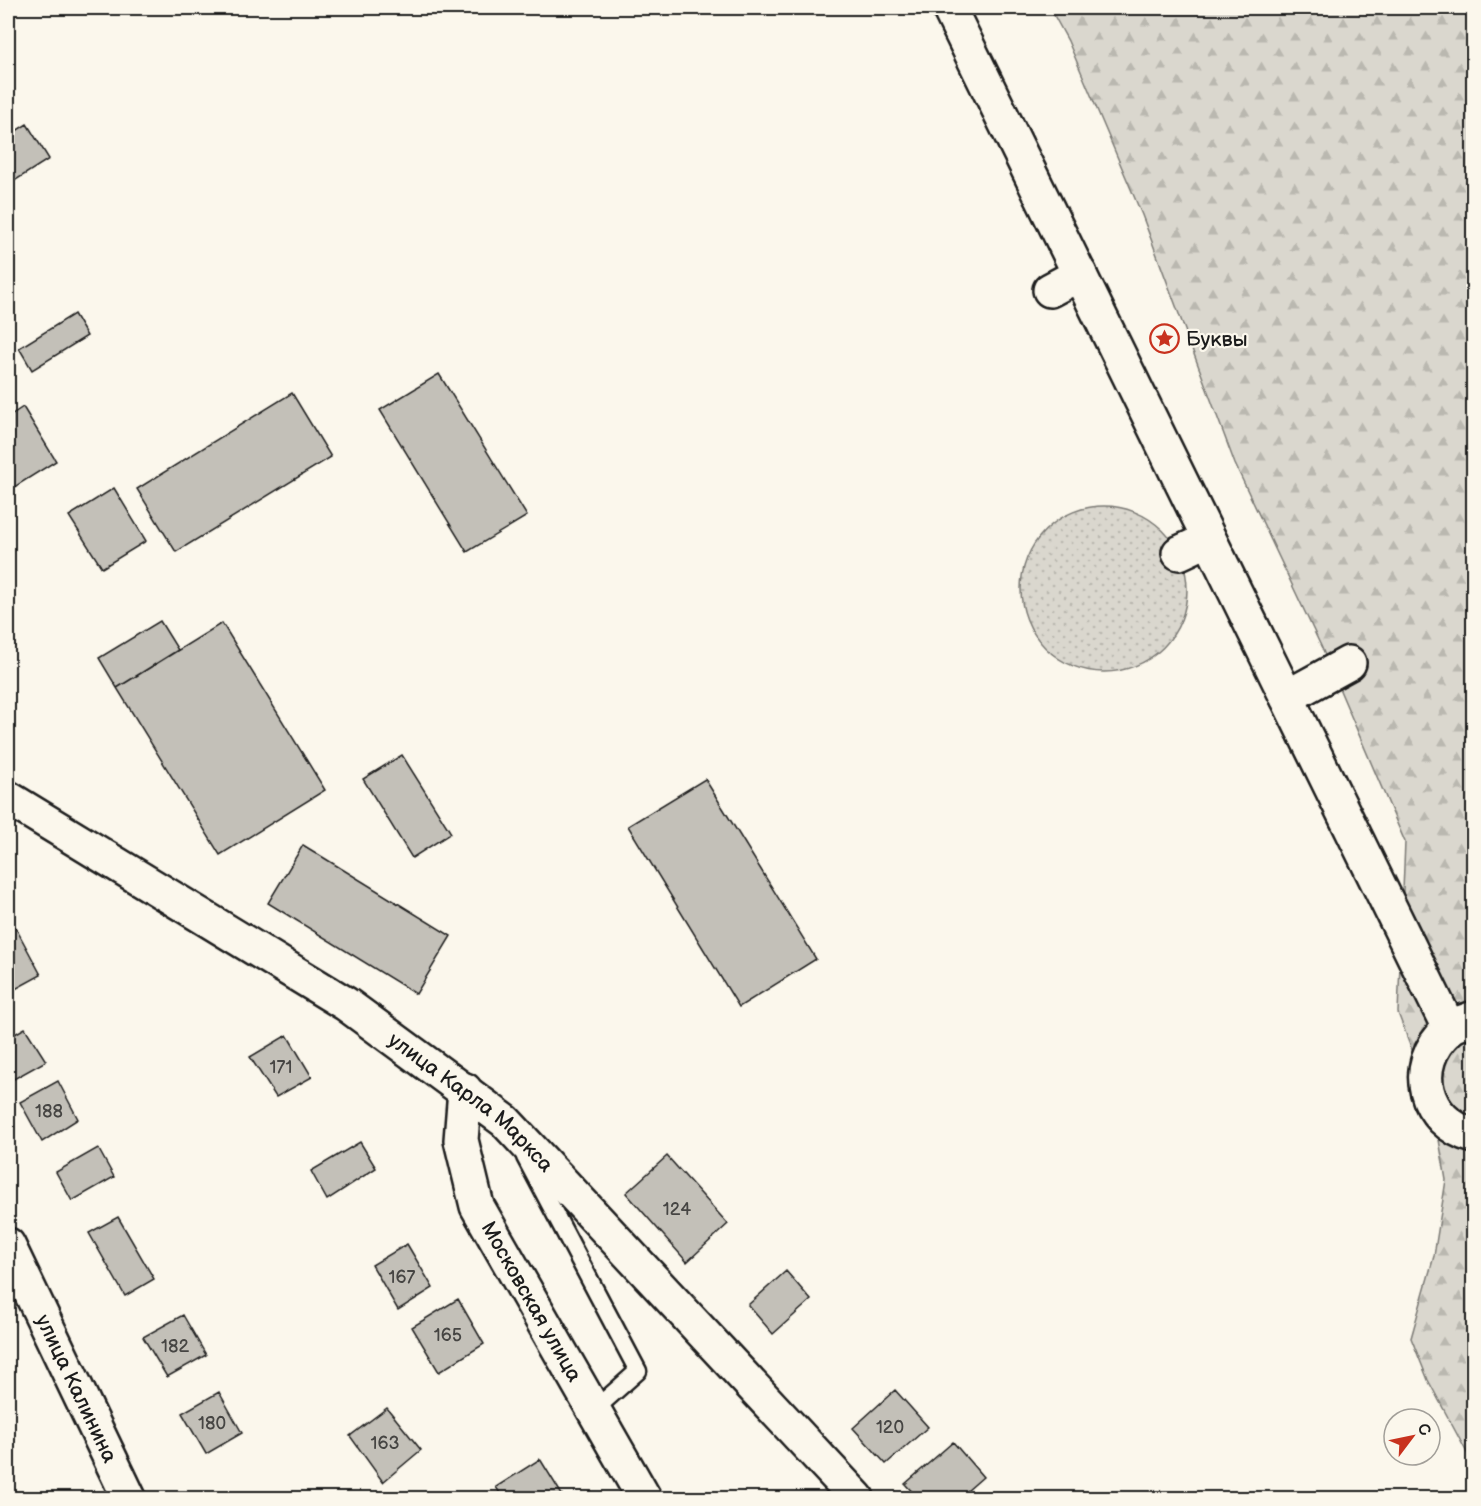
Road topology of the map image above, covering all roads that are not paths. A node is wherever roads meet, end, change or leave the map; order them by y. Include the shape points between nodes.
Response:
1 (949, 8) edge
2 (1080, 274) junction
3 (1050, 290) dead end
4 (1209, 539) junction
5 (1179, 553) dead end
6 (1348, 663) dead end
7 (1287, 697) junction
8 (8, 798) edge
9 (1461, 1023) edge
10 (465, 1090) junction
11 (505, 1121) junction
12 (1473, 1136) edge
13 (8, 1245) edge
14 (593, 1411) junction
15 (129, 1498) edge
16 (644, 1498) edge
17 (857, 1498) edge

1 - 2 street
2 - 3 street
2 - 4 street
4 - 5 street
4 - 7 street
6 - 7 street
7 - 9 street
8 - 10 street, улица Карла Маркса via 346,1004
9 - 12 street via 1431,1049 1424,1077 1429,1099 1441,1118 1458,1132
10 - 11 street, улица Карла Маркса
10 - 14 street, Московская улица via 461,1140 477,1206
11 - 14 lane via 638,1371
11 - 17 street, улица Карла Маркса
13 - 15 street, улица Калинина
14 - 16 street, Московская улица

